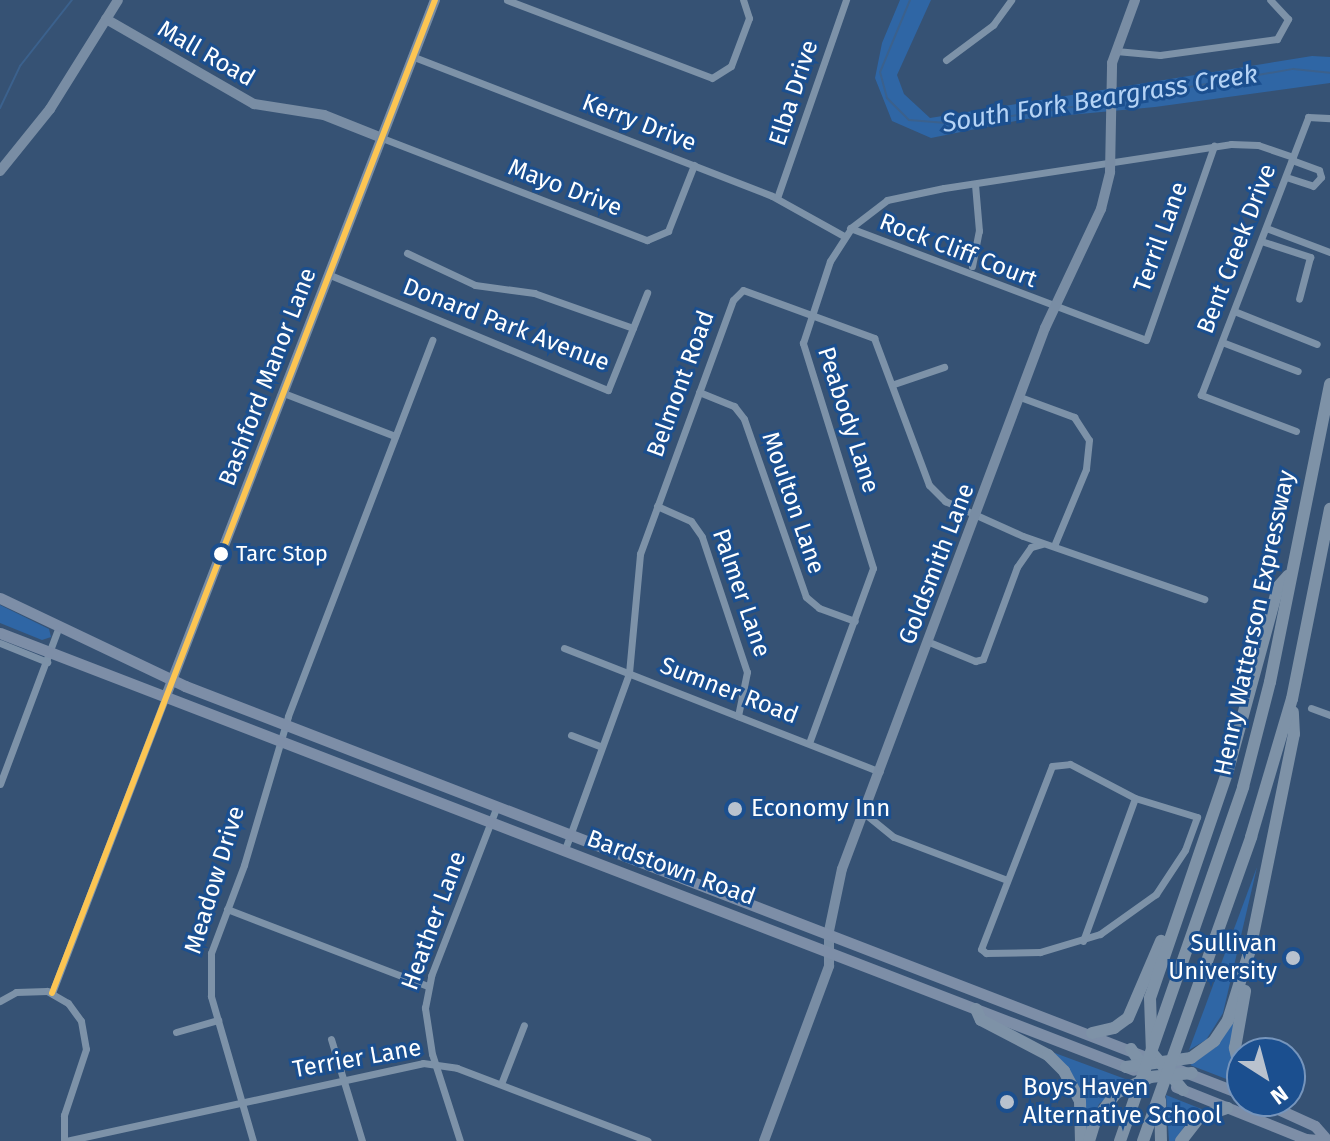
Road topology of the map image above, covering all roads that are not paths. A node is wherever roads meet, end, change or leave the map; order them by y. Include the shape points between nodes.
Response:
1 (118, 0) edge
2 (435, 0) edge
3 (507, 0) edge
4 (743, 0) edge
5 (846, 0) edge
6 (1011, 0) edge
7 (1135, 0) edge
8 (1270, 0) edge
9 (106, 19) junction
10 (1116, 51) junction
11 (414, 57) junction
12 (946, 60) dead end
13 (1330, 118) edge
14 (382, 138) junction
15 (1214, 146) junction
16 (1293, 158) junction
17 (1111, 162) junction
18 (694, 165) junction
19 (0, 171) edge
20 (1286, 177) junction
21 (975, 184) junction
22 (777, 198) junction
23 (850, 228) junction
24 (1266, 228) junction
25 (844, 236) junction
26 (1261, 241) junction
27 (1330, 252) edge
28 (407, 253) dead end
29 (972, 266) dead end
30 (330, 275) junction
31 (647, 293) dead end
32 (1299, 299) dead end
33 (1053, 309) junction
34 (1234, 311) junction
35 (811, 312) junction
36 (633, 328) junction
37 (432, 340) dead end
38 (1146, 340) joint
39 (1222, 342) junction
40 (1317, 344) dead end
41 (944, 367) dead end
42 (1298, 371) dead end
43 (894, 384) junction
44 (1330, 384) edge
45 (699, 392) junction
46 (286, 394) junction
47 (1020, 397) junction
48 (1296, 431) dead end
49 (395, 436) junction
50 (657, 506) junction
51 (1330, 509) edge
52 (977, 515) junction
53 (1058, 546) junction
54 (1288, 576) junction
55 (0, 598) edge
56 (1204, 599) dead end
57 (855, 621) junction
58 (59, 626) junction
59 (0, 633) edge
60 (929, 642) junction
61 (0, 643) edge
62 (564, 648) dead end
63 (49, 657) junction
64 (629, 673) junction
65 (174, 681) junction
66 (166, 696) junction
67 (1292, 699) junction
68 (1311, 708) dead end
69 (1330, 715) edge
70 (738, 716) junction
71 (285, 725) junction
72 (571, 735) dead end
73 (281, 740) junction
74 (809, 743) junction
75 (600, 746) junction
76 (880, 772) junction
77 (0, 784) edge
78 (1135, 798) junction
79 (496, 808) junction
80 (864, 813) junction
81 (490, 823) junction
82 (569, 835) junction
83 (564, 852) junction
84 (675, 875) junction
85 (1007, 880) junction
86 (666, 890) junction
87 (227, 909) junction
88 (1173, 921) junction
89 (829, 931) junction
90 (1083, 941) junction
91 (1250, 950) junction
92 (830, 951) junction
93 (428, 986) junction
94 (52, 993) junction
95 (0, 1001) edge
96 (976, 1009) junction
97 (218, 1020) junction
98 (524, 1025) dead end
99 (176, 1032) dead end
100 (1092, 1033) junction
101 (1236, 1037) edge
102 (331, 1039) dead end
103 (1131, 1049) junction
104 (1163, 1060) junction
105 (436, 1064) junction
106 (1126, 1067) joint
107 (1147, 1072) junction
108 (1192, 1073) joint
109 (344, 1080) junction
110 (501, 1084) junction
111 (1226, 1087) edge
112 (1183, 1090) junction
113 (243, 1102) junction
114 (1226, 1108) edge
115 (1226, 1108) edge
116 (1250, 1117) edge
117 (1296, 1117) edge
118 (1330, 1129) edge
119 (65, 1141) edge
120 (253, 1141) edge
121 (362, 1141) edge
122 (460, 1141) edge
123 (648, 1141) edge
124 (764, 1141) edge
125 (1081, 1141) edge
126 (1089, 1141) edge
127 (1120, 1141) edge
128 (1143, 1141) edge
129 (1161, 1141) edge
130 (1181, 1141) edge
131 (1327, 1141) edge

1 - 9 street
2 - 11 street, Bashford Manor Lane
3 - 4 street via 707,77 725,74 749,18
5 - 22 street, Elba Drive
6 - 12 street via 993,25
7 - 10 street, Goldsmith Lane
8 - 10 street via 1288,19 1277,39 1160,55
9 - 14 street, Mall Road via 254,104 324,115
9 - 19 street via 50,109
10 - 17 street, Goldsmith Lane via 1110,90
11 - 14 street, Bashford Manor Lane
11 - 18 street, Kerry Drive
13 - 16 street, Bent Creek Drive via 1308,117
14 - 18 street, Mayo Drive via 647,240 668,231
14 - 30 street, Bashford Manor Lane
15 - 16 street, Peabody Lane via 1258,145
15 - 17 street, Peabody Lane
15 - 38 street, Terril Lane
16 - 20 street, Bent Creek Drive
16 - 20 street, Peabody Lane via 1319,170 1321,177 1313,186
17 - 21 street, Peabody Lane
17 - 33 street, Goldsmith Lane via 1101,209
18 - 22 street, Kerry Drive
20 - 24 street, Bent Creek Drive
21 - 23 street, Peabody Lane via 897,196
21 - 29 street via 979,231
22 - 25 street, Kerry Drive
23 - 25 street, Peabody Lane
23 - 33 street, Rock Cliff Court
24 - 26 street, Bent Creek Drive
24 - 27 street
25 - 35 street, Peabody Lane
26 - 32 street via 1310,257
26 - 34 street, Bent Creek Drive
28 - 36 street, Donard Park Avenue via 475,285 534,293
30 - 36 street, Donard Park Avenue via 608,390
30 - 46 street, Bashford Manor Lane
31 - 36 street
33 - 38 street, Rock Cliff Court
33 - 47 street, Goldsmith Lane
34 - 39 street, Bent Creek Drive
34 - 40 street
35 - 43 street, Belmont Road via 874,338
35 - 45 street, Belmont Road via 751,290 740,292
35 - 57 street, Peabody Lane via 803,353 872,563
37 - 49 street, Meadow Drive
39 - 42 street
39 - 48 street, Bent Creek Drive via 1201,395
41 - 43 street
43 - 52 street, Belmont Road via 932,490
44 - 54 highway, Henry Watterson Expressway
45 - 50 street, Belmont Road
45 - 57 street, Moulton Lane via 734,406 744,419 806,597 819,608
46 - 49 street
46 - 65 street, Bashford Manor Lane
47 - 52 street, Goldsmith Lane
47 - 53 street via 1067,413 1088,434 1086,469
49 - 71 street, Meadow Drive
50 - 64 street, Belmont Road via 637,566
50 - 70 street, Palmer Lane via 691,521 702,537 746,666
51 - 67 highway, Henry Watterson Expressway
52 - 53 street, Belmont Road
52 - 60 street, Goldsmith Lane
53 - 56 street, Belmont Road
53 - 60 street via 1036,544 1028,551 981,661
54 - 88 highway via 1278,587 1228,770
54 - 104 highway, Henry Watterson Expressway via 1270,682 1243,787
55 - 58 main road, Bardstown Road
57 - 74 street, Peabody Lane
58 - 63 street
58 - 65 main road, Bardstown Road
59 - 63 main road, Bardstown Road
60 - 76 street, Goldsmith Lane
61 - 63 street
62 - 64 street, Sumner Road
63 - 66 main road, Bardstown Road
63 - 77 street
64 - 70 street, Sumner Road
64 - 75 street, Belmont Road
65 - 66 street, Bashford Manor Lane
65 - 71 main road, Bardstown Road
66 - 73 main road, Bardstown Road
66 - 94 street, Bashford Manor Lane
67 - 91 highway via 1294,734
67 - 104 highway, Henry Watterson Expressway via 1251,837
68 - 69 street
70 - 74 street, Sumner Road
71 - 73 street, Meadow Drive
71 - 79 main road, Bardstown Road
72 - 75 street
73 - 81 main road, Bardstown Road
73 - 87 street, Meadow Drive
74 - 76 street, Sumner Road
75 - 82 street, Belmont Road
76 - 80 street, Goldsmith Lane
78 - 85 street via 1070,764 1052,766
78 - 90 street
78 - 90 street via 1197,817 1175,871 1162,887 1131,915
79 - 81 street, Heather Lane
79 - 82 main road, Bardstown Road
80 - 85 street via 894,837
80 - 89 street, Goldsmith Lane via 842,869
81 - 83 main road, Bardstown Road
81 - 93 street, Heather Lane
82 - 83 street, Belmont Road
82 - 84 main road, Bardstown Road
83 - 86 main road, Bardstown Road
84 - 86 main road
84 - 89 main road, Bardstown Road
85 - 90 street via 981,949 1040,952
86 - 92 main road, Bardstown Road
87 - 93 street
87 - 97 street, Meadow Drive via 209,962
88 - 100 highway via 1128,1018
88 - 104 highway via 1150,998
89 - 92 street, Goldsmith Lane
89 - 100 main road, Bardstown Road
91 - 101 highway
91 - 104 highway via 1222,1032 1205,1050
92 - 96 main road, Bardstown Road
92 - 124 street, Goldsmith Lane
93 - 105 street, Heather Lane via 425,1019
94 - 95 street via 29,989
94 - 119 street via 73,1008 86,1035 64,1115
96 - 106 main road, Bardstown Road
96 - 125 highway via 981,1020 1048,1055 1064,1071 1080,1101
97 - 99 street
97 - 113 street, Meadow Drive
98 - 110 street
100 - 103 main road, Bardstown Road
102 - 109 street
103 - 104 main road, Bardstown Road
103 - 107 highway
104 - 107 highway
104 - 108 highway
104 - 112 highway
104 - 127 highway, Henry Watterson Expressway via 1135,1100
104 - 128 highway, Henry Watterson Expressway
105 - 109 street, Terrier Lane
105 - 110 street, Terrier Lane
105 - 122 street, Heather Lane
106 - 107 highway
107 - 112 main road
107 - 126 highway via 1110,1099
107 - 129 highway via 1161,1102
108 - 111 main road
109 - 113 street, Terrier Lane
109 - 121 street
110 - 123 street, Terrier Lane
112 - 114 main road
113 - 119 street, Terrier Lane
113 - 120 street, Meadow Drive
115 - 130 highway via 1199,1118
116 - 131 main road via 1306,1139
117 - 131 main road via 1315,1126
118 - 131 street

